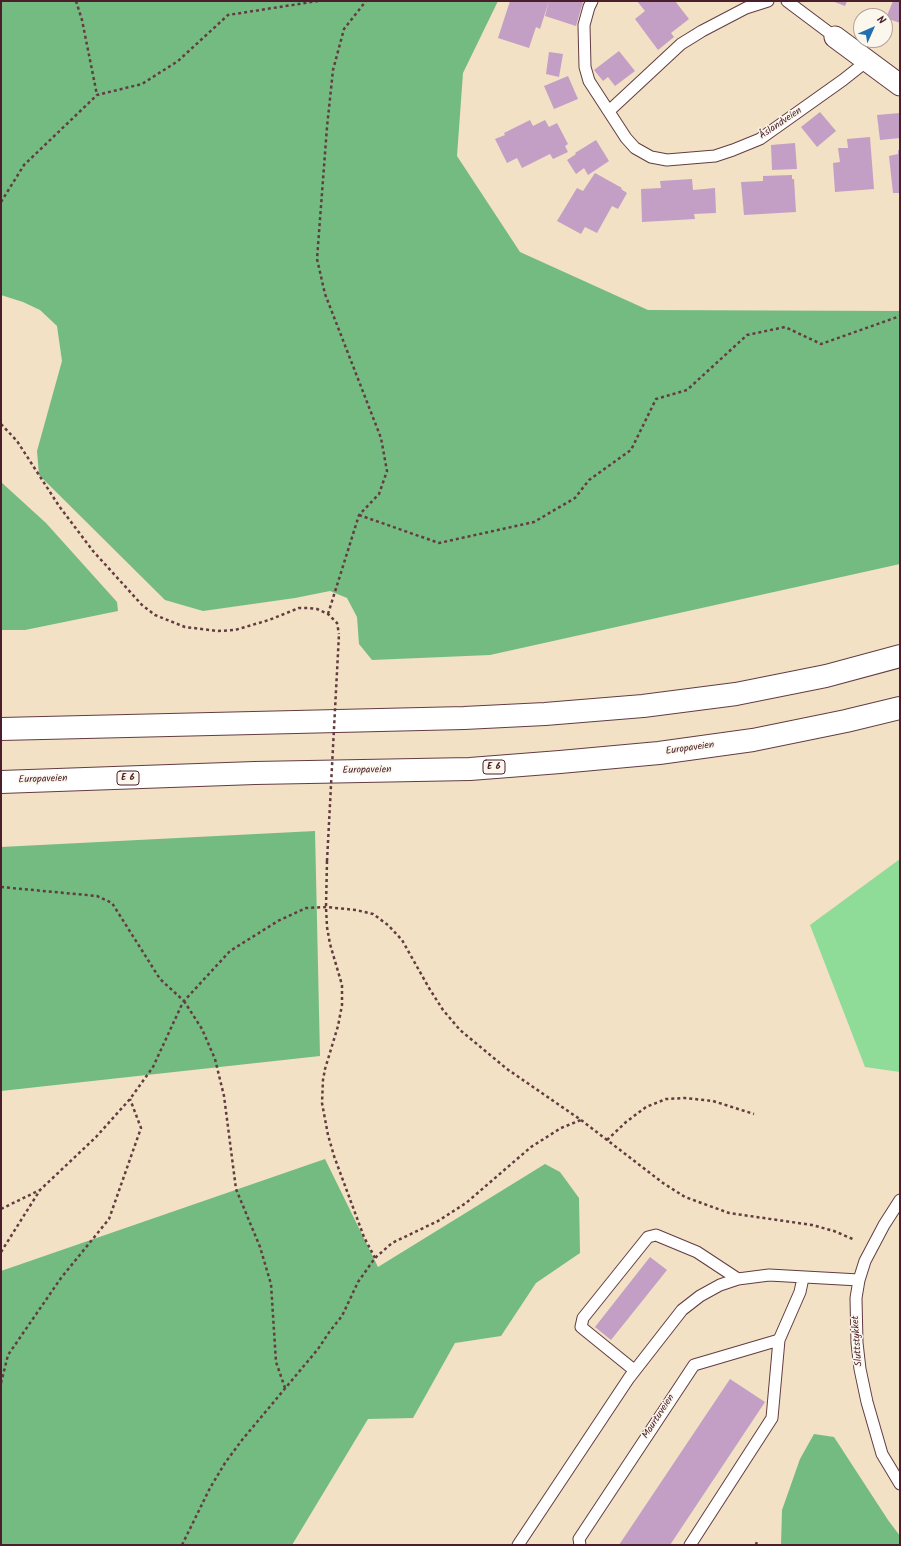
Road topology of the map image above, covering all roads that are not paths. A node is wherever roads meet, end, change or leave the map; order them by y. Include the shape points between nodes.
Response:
1 (592, 1) edge
2 (768, 1) edge
3 (787, 1) edge
4 (835, 37) joint
5 (866, 61) junction
6 (900, 85) edge
7 (609, 111) junction
8 (900, 656) edge
9 (900, 708) edge
10 (1, 729) edge
11 (1, 782) edge
12 (900, 1200) edge
13 (803, 1278) junction
14 (738, 1279) junction
15 (858, 1280) junction
16 (779, 1340) junction
17 (634, 1370) junction
18 (900, 1484) edge
19 (518, 1545) edge
20 (580, 1545) edge
21 (690, 1545) edge

1 - 7 lane, Åslandveien via 584,25 585,67 589,81
2 - 7 lane via 746,8 702,30 681,44
3 - 4 lane
4 - 5 street
5 - 6 street
5 - 7 lane, Åslandveien via 760,138 715,156 667,160 651,157 635,148
8 - 10 highway via 826,676 736,694 643,706 545,714
9 - 11 highway, Europaveien / E 6 via 732,743 659,753 470,769
12 - 15 lane, Sluttstykket via 872,1248
13 - 14 lane via 769,1275
13 - 15 lane
13 - 16 lane via 800,1292
14 - 17 lane via 700,1296 682,1310
14 - 17 lane via 697,1252 656,1235 648,1237 583,1318 581,1326
15 - 18 lane, Sluttstykket via 857,1343 860,1369 882,1454
16 - 20 lane, Maurtuveien via 694,1365 579,1539
16 - 21 lane via 772,1418
17 - 19 lane

